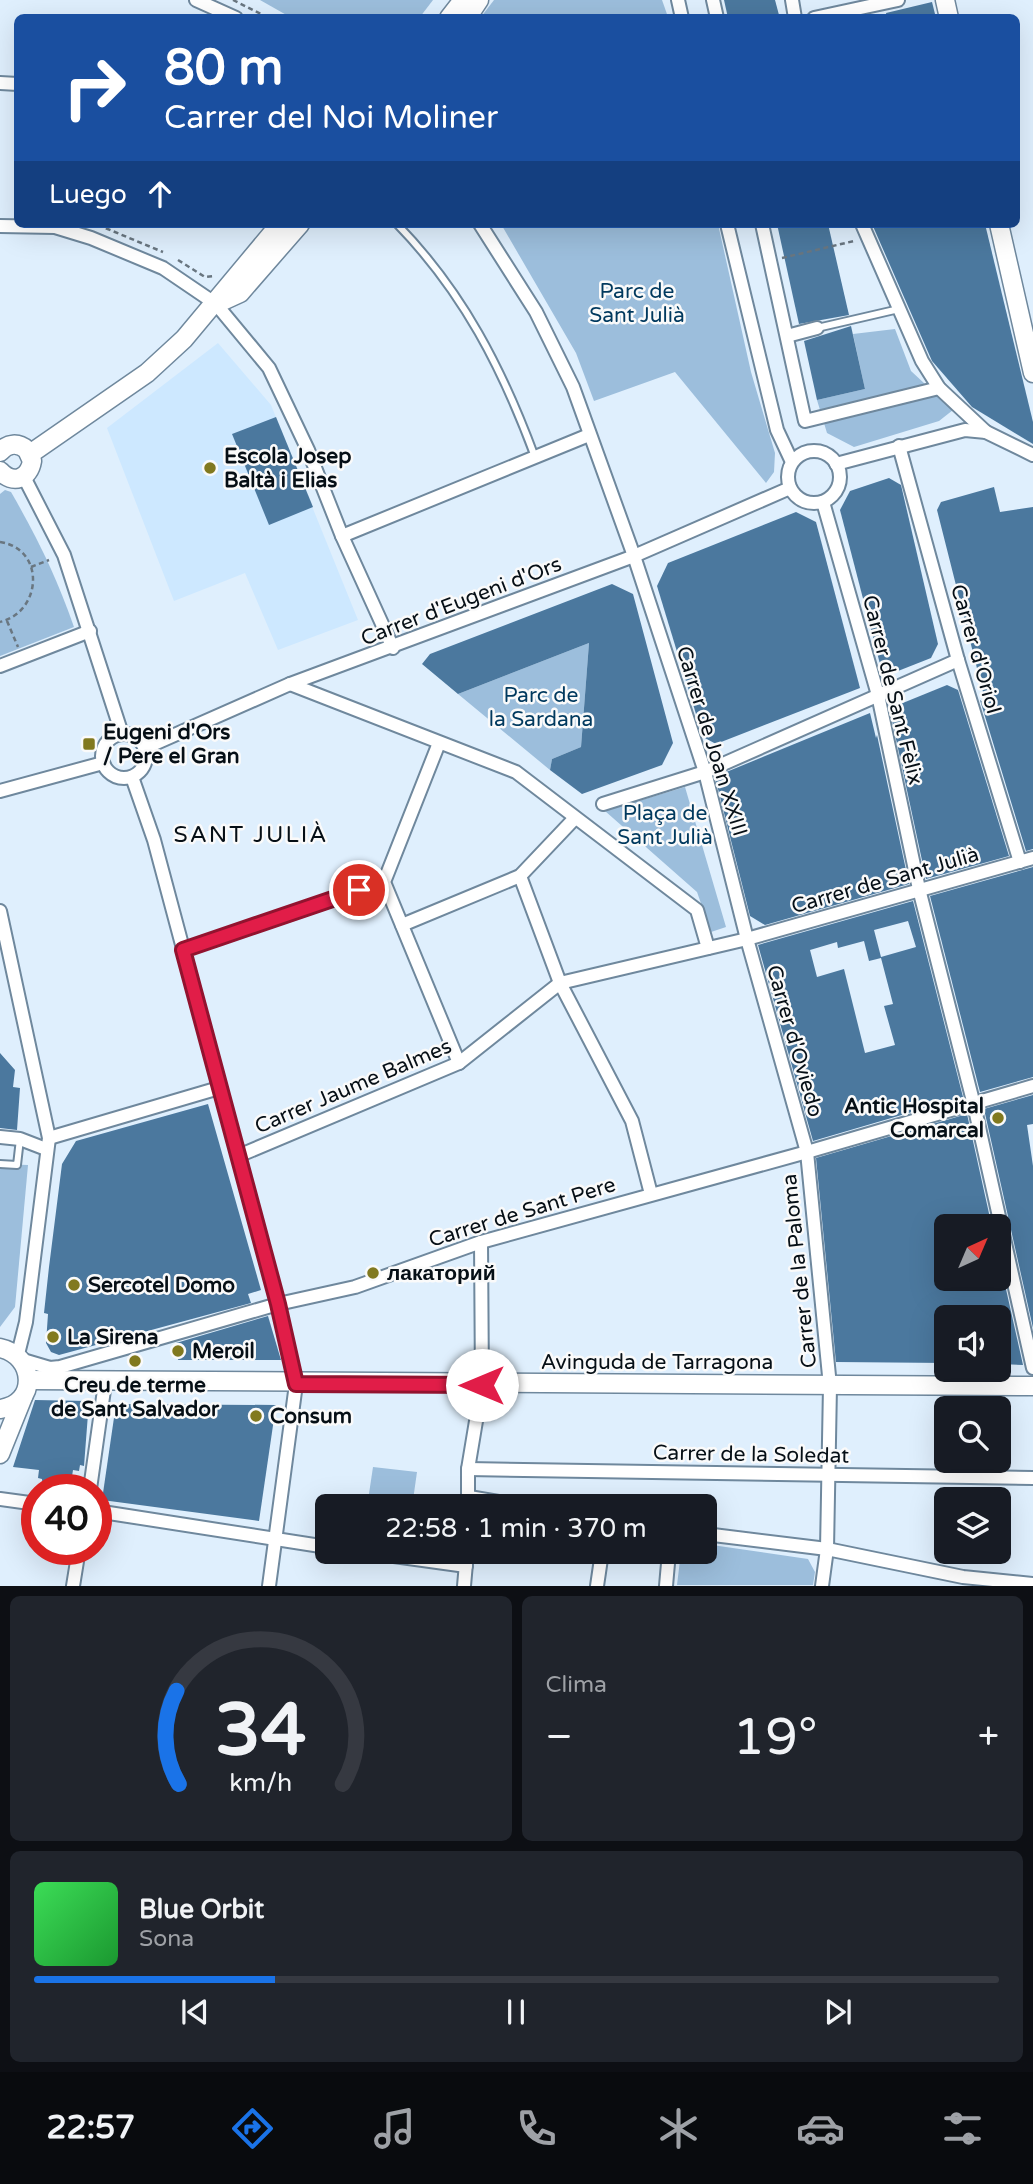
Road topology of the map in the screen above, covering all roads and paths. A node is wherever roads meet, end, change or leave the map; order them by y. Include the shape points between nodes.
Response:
1 (197, 0) edge
2 (233, 0) edge
3 (463, 0) edge
4 (898, 0) edge
5 (227, 14) edge
6 (261, 14) edge
7 (452, 14) edge
8 (833, 14) edge
9 (61, 228) edge
10 (110, 228) edge
11 (276, 228) edge
12 (297, 228) edge
13 (401, 228) edge
14 (483, 228) edge
15 (728, 228) edge
16 (763, 228) edge
17 (864, 228) edge
18 (1000, 228) edge
19 (868, 237) junction
20 (167, 254) dead end
21 (176, 259) dead end
22 (769, 261) junction
23 (220, 271) dead end
24 (216, 304) junction
25 (899, 309) junction
26 (817, 328) joint
27 (786, 336) junction
28 (1033, 373) edge
29 (939, 388) junction
30 (986, 432) junction
31 (589, 435) junction
32 (2, 445) edge
33 (899, 446) junction
34 (30, 454) junction
35 (1033, 455) edge
36 (535, 457) junction
37 (792, 461) junction
38 (836, 464) junction
39 (0, 472) edge
40 (24, 477) junction
41 (790, 488) junction
42 (823, 502) junction
43 (342, 536) junction
44 (0, 542) edge
45 (634, 556) junction
46 (49, 560) dead end
47 (31, 567) junction
48 (7, 621) junction
49 (0, 622) edge
50 (90, 631) junction
51 (18, 648) dead end
52 (393, 649) junction
53 (958, 660) junction
54 (0, 667) edge
55 (290, 684) junction
56 (878, 695) junction
57 (122, 734) junction
58 (439, 743) junction
59 (145, 747) junction
60 (103, 764) junction
61 (705, 772) junction
62 (132, 777) junction
63 (0, 791) edge
64 (603, 804) dead end
65 (575, 818) junction
66 (1027, 860) edge
67 (520, 876) junction
68 (384, 882) junction
69 (919, 889) junction
70 (0, 911) edge
71 (402, 925) junction
72 (747, 939) junction
73 (708, 948) junction
74 (183, 950) junction
75 (560, 982) junction
76 (459, 1063) junction
77 (1033, 1086) edge
78 (219, 1088) junction
79 (974, 1105) junction
80 (0, 1137) edge
81 (20, 1139) junction
82 (48, 1143) junction
83 (807, 1152) junction
84 (238, 1156) junction
85 (0, 1164) edge
86 (651, 1194) junction
87 (481, 1242) junction
88 (278, 1304) junction
89 (0, 1348) edge
90 (20, 1357) junction
91 (1033, 1368) edge
92 (105, 1383) junction
93 (296, 1384) junction
94 (482, 1385) junction
95 (830, 1386) junction
96 (1033, 1386) edge
97 (26, 1389) junction
98 (0, 1409) edge
99 (0, 1454) edge
100 (468, 1469) junction
101 (92, 1474) edge
102 (829, 1475) junction
103 (1033, 1478) edge
104 (469, 1494) edge
105 (0, 1499) edge
106 (21, 1502) edge
107 (112, 1514) edge
108 (717, 1535) edge
109 (274, 1540) junction
110 (315, 1545) edge
111 (827, 1549) junction
112 (466, 1564) edge
113 (600, 1564) edge
114 (668, 1564) edge
115 (76, 1565) edge
116 (963, 1581) edge
117 (1033, 1584) edge
118 (73, 1586) edge
119 (270, 1586) edge
120 (464, 1586) edge
121 (597, 1586) edge
122 (666, 1586) edge
123 (822, 1586) edge

1 - 5 street
2 - 6 path
3 - 7 street
4 - 8 street
9 - 24 street via 163,268
10 - 20 path
11 - 24 street via 229,282
12 - 24 street via 240,293
13 - 36 lane via 430,258 471,316 516,406
14 - 31 street, Carrer de Joan XXIII via 537,312 573,387
15 - 37 street via 777,430
16 - 22 street
17 - 19 street
18 - 28 street
19 - 22 path
19 - 25 street
21 - 23 path via 205,277
22 - 27 street
24 - 34 street via 147,373
24 - 43 street via 269,368 309,450
25 - 26 lane
25 - 29 street
26 - 27 street
27 - 29 street via 805,421
29 - 30 street
30 - 33 street via 965,430
30 - 35 street
31 - 36 street
31 - 45 street, Carrer de Joan XXIII
32 - 34 street via 16,444
33 - 38 street
33 - 53 street, Carrer d'Oriol
34 - 40 street via 32,466
36 - 43 street
37 - 38 street via 813,451 825,453
37 - 41 street
38 - 42 street via 840,481
39 - 40 street via 11,479
40 - 50 street via 64,555
41 - 42 street via 807,503
41 - 45 street, Carrer d'Eugeni d'Ors
42 - 56 street, Carrer de Sant Fèlix
43 - 52 street
44 - 47 path via 20,551
45 - 52 street, Carrer d'Eugeni d'Ors
45 - 61 street, Carrer de Joan XXIII
46 - 47 path
47 - 48 path via 32,596 24,609
48 - 49 path
48 - 51 path
50 - 54 street
50 - 57 street
52 - 55 street, Carrer d'Eugeni d'Ors
53 - 56 street
53 - 66 street, Carrer d'Oriol
55 - 58 street
55 - 59 street, Carrer d'Eugeni d'Ors
56 - 61 street
56 - 69 street, Carrer de Sant Fèlix
57 - 59 street via 132,735
57 - 60 street via 106,743
58 - 65 street via 516,772
58 - 68 street
59 - 62 street via 144,766
60 - 62 street via 115,777
60 - 63 street
61 - 64 street
61 - 72 street, Carrer de Joan XXIII
62 - 74 street
65 - 67 street
65 - 73 street via 697,910
66 - 69 street, Carrer de Sant Julià
67 - 71 street
67 - 75 street
68 - 71 street
68 - 74 street
69 - 72 street, Carrer de Sant Julià
69 - 79 street, Carrer de Sant Fèlix
70 - 82 street
71 - 76 street
72 - 73 street, Carrer Jaume Balmes
72 - 83 street, Carrer d'Oviedo
73 - 75 street, Carrer Jaume Balmes
74 - 78 street
75 - 76 street, Carrer Jaume Balmes
75 - 86 street via 632,1121
76 - 84 street, Carrer Jaume Balmes
77 - 79 street, Carrer de Sant Pere
78 - 82 street
78 - 84 street
79 - 83 street, Carrer de Sant Pere
79 - 91 street, Carrer de Sant Fèlix
80 - 81 street
81 - 82 street
81 - 85 lane via 17,1165
82 - 90 street
83 - 86 street, Carrer de Sant Pere
83 - 95 street, Carrer de la Paloma
84 - 88 street
86 - 87 street, Carrer de Sant Pere
87 - 88 street, Carrer de Sant Pere via 355,1287
87 - 94 street
88 - 90 street, Carrer de Sant Pere via 60,1367
88 - 93 street
89 - 90 street
90 - 97 street
92 - 93 street, Avinguda de Tarragona
92 - 97 street, Avinguda de Tarragona
92 - 101 street
93 - 94 street, Avinguda de Tarragona
93 - 109 street
94 - 95 street, Avinguda de Tarragona
94 - 100 street
95 - 96 street, Avinguda de Tarragona
95 - 102 street, Carrer de la Paloma
97 - 98 street via 15,1404
97 - 99 street
100 - 102 street, Carrer de la Soledat
100 - 104 street
102 - 103 street, Carrer de la Soledat
102 - 111 street, Carrer de la Paloma
105 - 106 street
107 - 109 street
108 - 111 street
109 - 110 street
109 - 119 street
111 - 116 street
111 - 123 street, Carrer de la Paloma
112 - 120 street
113 - 121 street
114 - 122 street
115 - 118 street
116 - 117 street

